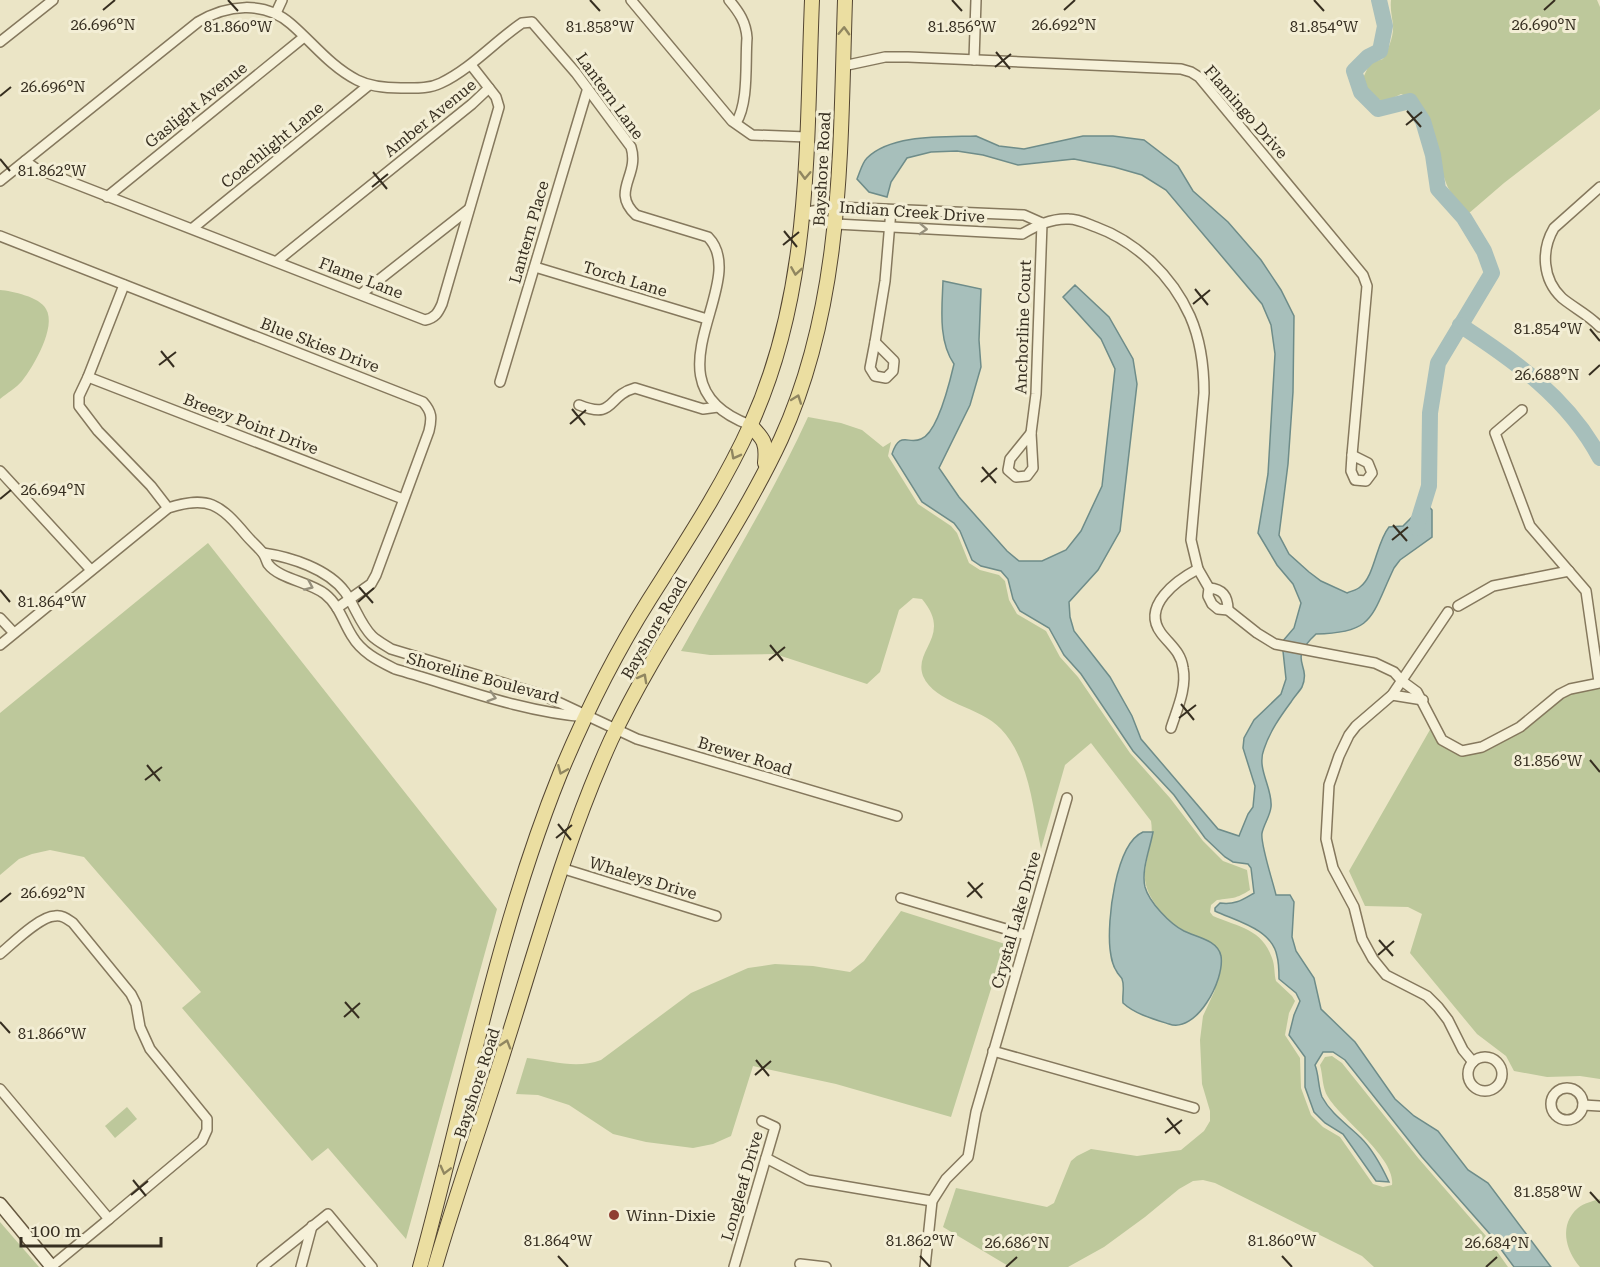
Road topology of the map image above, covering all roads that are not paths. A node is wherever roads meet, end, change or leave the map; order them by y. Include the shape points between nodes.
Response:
1 (53, 0) edge
2 (282, 0) edge
3 (631, 0) edge
4 (729, 0) edge
5 (812, 0) edge
6 (845, 0) edge
7 (976, 0) edge
8 (276, 13) junction
9 (304, 37) junction
10 (0, 42) edge
11 (974, 60) junction
12 (471, 65) junction
13 (843, 66) junction
14 (369, 85) junction
15 (489, 88) junction
16 (587, 91) junction
17 (736, 123) junction
18 (807, 137) junction
19 (25, 161) junction
20 (0, 181) edge
21 (1600, 187) edge
22 (107, 197) junction
23 (837, 207) junction
24 (469, 209) junction
25 (891, 210) junction
26 (804, 213) junction
27 (1042, 223) junction
28 (836, 224) junction
29 (889, 227) junction
30 (193, 228) junction
31 (0, 236) edge
32 (278, 261) junction
33 (535, 267) junction
34 (124, 285) junction
35 (361, 294) junction
36 (707, 319) junction
37 (1600, 327) edge
38 (875, 342) dead end
39 (88, 377) junction
40 (500, 382) dead end
41 (579, 405) dead end
42 (718, 407) junction
43 (1522, 410) dead end
44 (750, 425) junction
45 (1032, 433) dead end
46 (1352, 455) dead end
47 (0, 471) edge
48 (765, 471) junction
49 (403, 499) junction
50 (168, 508) junction
51 (263, 553) junction
52 (1198, 569) junction
53 (91, 570) junction
54 (1569, 571) junction
55 (1209, 588) junction
56 (350, 599) junction
57 (1458, 606) dead end
58 (337, 608) junction
59 (1228, 610) junction
60 (1448, 612) dead end
61 (0, 618) edge
62 (14, 633) junction
63 (0, 645) edge
64 (1402, 681) junction
65 (1600, 683) edge
66 (1392, 695) junction
67 (1423, 700) junction
68 (587, 717) junction
69 (1171, 728) dead end
70 (616, 730) junction
71 (1066, 798) dead end
72 (897, 816) dead end
73 (561, 868) junction
74 (901, 898) dead end
75 (716, 916) dead end
76 (1026, 935) junction
77 (0, 954) edge
78 (993, 1051) junction
79 (1473, 1062) dead end
80 (0, 1089) edge
81 (465, 1093) junction
82 (489, 1100) junction
83 (1583, 1105) dead end
84 (1600, 1106) edge
85 (1194, 1108) dead end
86 (762, 1121) dead end
87 (766, 1158) junction
88 (932, 1201) junction
89 (0, 1204) edge
90 (109, 1219) junction
91 (312, 1226) junction
92 (800, 1264) dead end
93 (52, 1267) edge
94 (262, 1267) edge
95 (301, 1267) edge
96 (372, 1267) edge
97 (420, 1267) edge
98 (435, 1267) edge
99 (734, 1267) edge
100 (826, 1267) edge
101 (926, 1267) edge

1 - 10 street
2 - 8 street
3 - 17 street
4 - 17 street via 747,28 743,103
5 - 18 main road, Bayshore Road
13 -> 6 main road, Bayshore Road
7 - 11 street
8 - 9 street, Lantern Lane
8 - 19 street, Lantern Lane via 231,8 198,22
9 - 14 street, Lantern Lane via 332,63
9 - 22 street, Gaslight Avenue
11 - 13 street, Flamingo Drive via 885,57
11 - 46 street, Flamingo Drive via 1181,69 1199,77 1363,275 1368,286
12 - 14 street, Lantern Lane via 429,87
12 - 15 street, Flame Lane
12 - 16 street, Lantern Lane via 513,29 532,22
13 - 23 main road, Bayshore Road
14 - 30 street, Coachlight Lane
15 - 24 street, Flame Lane via 499,107
15 - 32 street, Amber Avenue
16 - 33 street, Lantern Place
16 - 36 street, Lantern Lane via 631,147 633,167 624,195 627,207 636,215 708,237 716,244 718,277
17 - 18 street via 752,135
18 -> 26 main road, Bayshore Road
19 - 20 street, Lantern Lane
19 - 22 street, Flame Lane
21 - 37 street via 1554,228 1545,256 1548,278 1554,288
22 - 30 street, Flame Lane
23 - 25 street, Indian Creek Drive
23 - 26 street, Indian Creek Drive
23 - 28 main road, Bayshore Road
24 - 35 street
24 - 35 street, Flame Lane via 442,304 432,318 425,320
25 - 27 street, Indian Creek Drive via 1024,215
25 - 29 street
26 - 28 street, Indian Creek Drive
26 -> 44 main road, Bayshore Road via 789,313
29 -> 27 street, Indian Creek Drive via 1022,234
27 - 45 street, Anchorline Court
27 - 52 street, Indian Creek Drive via 1070,219 1130,244 1163,273 1191,318 1204,372 1191,529
28 - 29 street, Indian Creek Drive
48 -> 28 main road, Bayshore Road via 807,370 827,290
29 - 38 street
30 - 32 street, Flame Lane
31 - 34 street, Blue Skies Drive
32 - 35 street, Flame Lane
33 - 36 street, Torch Lane
33 - 40 street, Lantern Place
34 - 39 street
34 - 49 street, Blue Skies Drive via 423,402 432,420
36 - 42 street, Lantern Lane via 699,376
39 - 49 street, Breezy Point Drive
39 - 50 street via 79,406
41 - 42 street via 595,411 605,409 624,391 635,388 703,409
42 - 44 street, Lantern Lane
43 - 54 street via 1495,433 1530,526
44 - 48 main road via 766,448
44 -> 68 main road, Bayshore Road
47 - 53 street
70 -> 48 main road, Bayshore Road
49 - 56 street, Blue Skies Drive via 376,575 371,584
50 - 51 street, Shoreline Boulevard via 196,502 216,505
50 - 53 street, Shoreline Boulevard
51 - 56 street, Shoreline Boulevard via 314,569 335,581
51 -> 58 street, Shoreline Boulevard via 269,565 318,589
52 - 55 street, Indian Creek Drive
52 - 69 street via 1172,587 1155,613 1155,624 1176,650 1184,669
53 - 62 street, Shoreline Boulevard
54 - 57 street via 1493,586
54 - 65 street via 1586,591
55 - 59 street via 1224,593
55 - 59 street via 1212,604
56 - 58 street, Blue Skies Drive
56 - 68 street, Shoreline Boulevard via 372,635 391,649 543,695
58 -> 68 street, Shoreline Boulevard via 357,643 375,659 395,669 530,709
59 - 64 street via 1278,644 1375,663 1394,672
60 - 64 street
61 - 62 street
62 - 63 street, Shoreline Boulevard
64 - 66 street
64 - 67 street
65 - 67 street via 1570,689 1520,727 1462,751 1442,740
66 - 67 street
66 - 79 street via 1356,726 1339,756 1329,785 1327,849 1373,959 1386,975 1427,996 1438,1007
68 - 70 street, Brewer Road
68 -> 81 main road, Bayshore Road via 561,772 527,864
70 - 72 street, Brewer Road
70 - 73 main road, Bayshore Road
71 - 76 street, Crystal Lake Drive
73 - 75 street, Whaleys Drive
82 -> 73 main road, Bayshore Road
74 - 76 street
76 - 78 street, Crystal Lake Drive
77 - 90 street via 45,918 55,915 73,923 131,994 147,1044 207,1119 202,1141
78 - 85 street
78 - 88 street, Crystal Lake Drive via 968,1157 946,1179
80 - 90 street
81 - 82 main road
81 -> 97 main road, Bayshore Road
82 - 98 main road, Bayshore Road
83 - 84 street
86 - 87 street, Longleaf Drive via 775,1128
87 - 88 street via 808,1180
87 - 99 street, Longleaf Drive
88 - 101 street, Crystal Lake Drive
89 - 93 street
90 - 93 street
91 - 94 street
91 - 95 street
91 - 96 street via 328,1214
92 - 100 street

